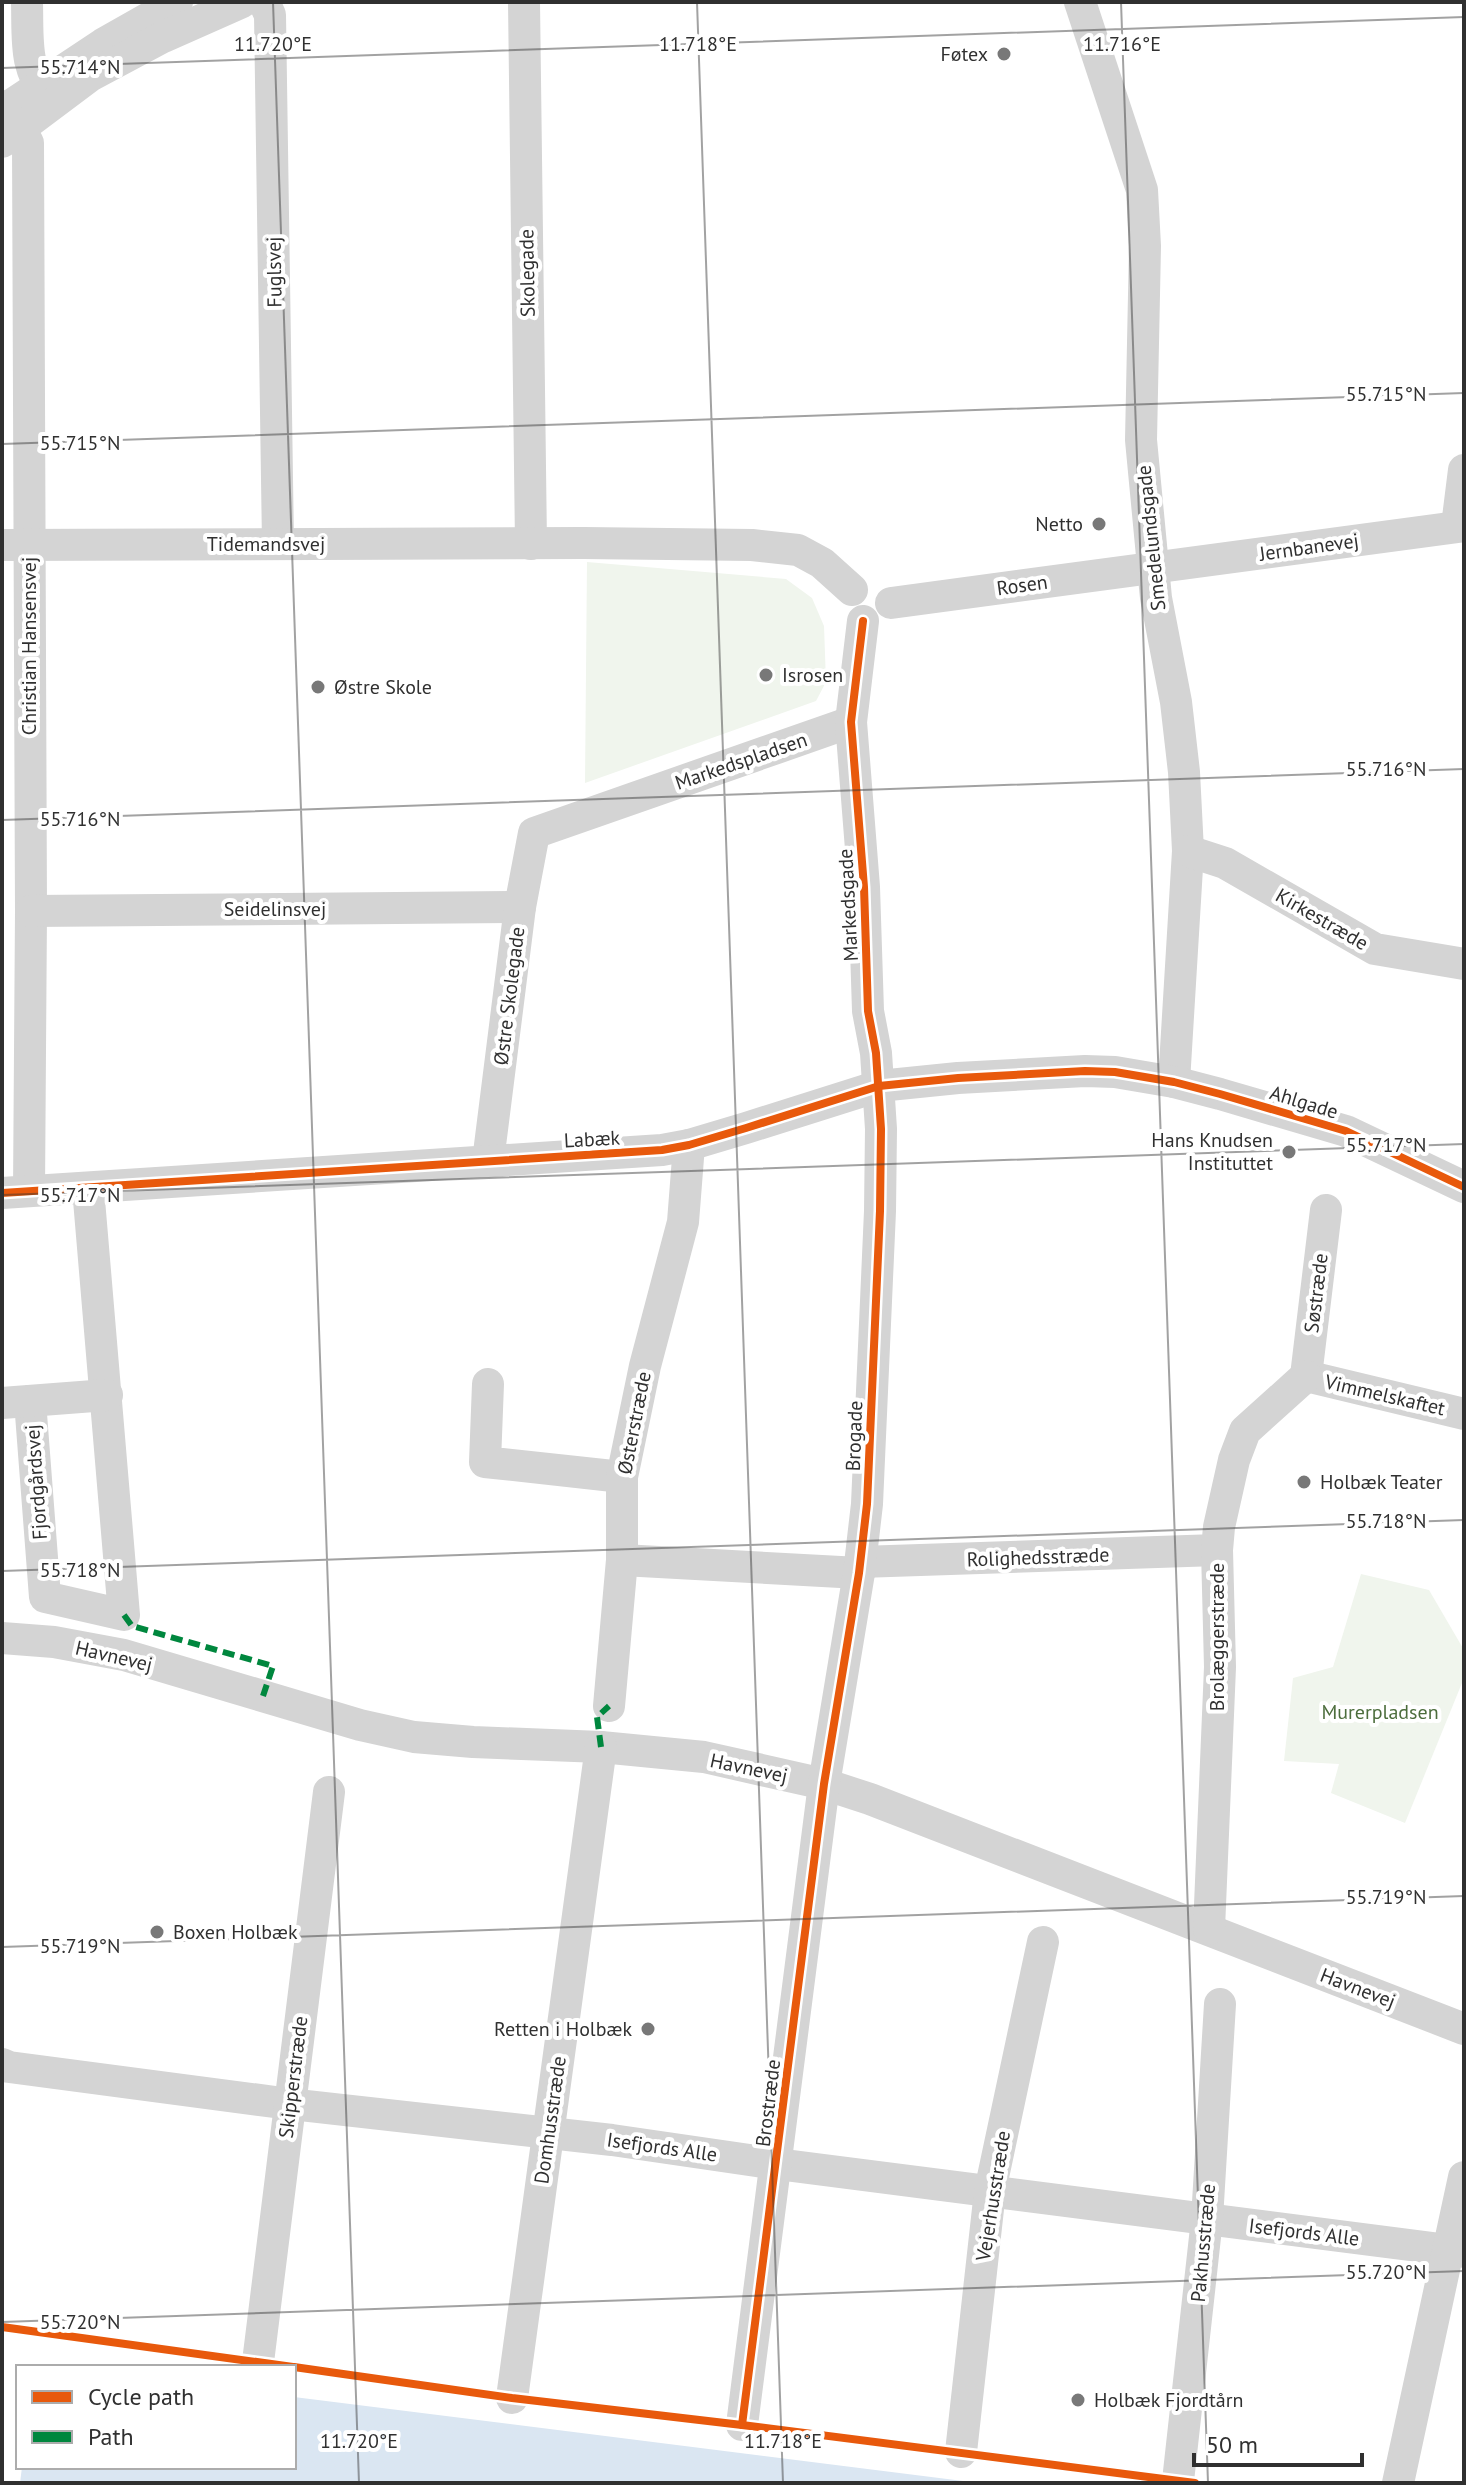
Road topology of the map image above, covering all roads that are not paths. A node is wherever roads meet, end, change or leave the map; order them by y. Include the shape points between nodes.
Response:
1 (27, 2) edge
2 (177, 2) edge
3 (242, 2) edge
4 (264, 2) edge
5 (524, 2) edge
6 (1080, 2) edge
7 (44, 94) junction
8 (8, 121) edge
9 (1464, 470) edge
10 (1461, 526) edge
11 (278, 544) junction
12 (531, 544) junction
13 (15, 545) edge
14 (1153, 568) junction
15 (852, 590) junction
16 (891, 603) junction
17 (863, 621) junction
18 (851, 722) junction
19 (534, 833) joint
20 (1188, 851) junction
21 (520, 907) junction
22 (31, 911) junction
23 (1464, 964) edge
24 (16, 1064) edge
25 (1174, 1082) junction
26 (879, 1086) junction
27 (689, 1145) junction
28 (488, 1161) junction
29 (1464, 1187) edge
30 (88, 1188) junction
31 (15, 1192) edge
32 (1326, 1210) dead end
33 (1306, 1376) junction
34 (488, 1384) dead end
35 (107, 1395) junction
36 (16, 1402) edge
37 (1464, 1414) edge
38 (622, 1477) junction
39 (1217, 1550) junction
40 (622, 1560) junction
41 (859, 1568) junction
42 (2, 1638) edge
43 (609, 1706) dead end
44 (601, 1747) junction
45 (824, 1784) junction
46 (329, 1792) dead end
47 (1209, 1929) junction
48 (1043, 1942) dead end
49 (1220, 2004) dead end
50 (1464, 2029) edge
51 (2, 2064) edge
52 (290, 2104) junction
53 (549, 2132) junction
54 (777, 2164) junction
55 (1464, 2177) edge
56 (990, 2191) junction
57 (1207, 2219) junction
58 (1456, 2251) edge
59 (258, 2362) dead end
60 (512, 2398) dead end
61 (742, 2425) dead end
62 (961, 2452) dead end
63 (1178, 2481) dead end
64 (1398, 2483) edge

1 - 7 street via 28,58
2 - 7 street via 103,44
3 - 7 street
4 - 11 street, Fuglsvej via 270,15
5 - 12 street, Skolegade
6 - 14 street, Smedelundsgade via 1142,190 1141,440
7 - 8 street
8 - 13 street, Christian Hansensvej via 28,143
9 - 10 street
10 - 14 street, Jernbanevej
11 - 12 street, Tidemandsvej
11 - 13 street, Tidemandsvej
12 - 15 street via 798,550
13 - 22 street, Christian Hansensvej
14 - 16 street, Rosen
14 - 20 street, Smedelundsgade via 1176,702
15 - 16 street via 875,581 888,592
15 - 17 street via 851,611
16 - 17 street via 879,620
17 - 18 street
18 - 19 street, Markedspladsen
18 - 26 street, Markedsgade via 868,1011
19 - 21 street, Østre Skolegade
20 - 23 street, Kirkestræde via 1225,863 1375,949
20 - 25 street, Smedelundsgade
21 - 22 street, Seidelinsvej
21 - 28 street, Østre Skolegade
22 - 24 street, Christian Hansensvej
24 - 31 street, Christian Hansensvej
25 - 26 street, Labæk via 1085,1071
25 - 29 street, Ahlgade via 1346,1131
26 - 27 street, Labæk
26 - 41 street, Brogade via 879,1221 867,1504
27 - 28 street, Labæk
27 - 38 street, Østerstræde via 683,1222
28 - 30 street, Labæk
30 - 31 street, Labæk
30 - 35 street, Fjordgårdsvej
32 - 33 street, Søstræde
33 - 37 street, Vimmelskaftet
33 - 39 street, Brolæggerstræde via 1245,1431 1234,1460
34 - 38 street via 485,1462
35 - 36 street, Fjordgårdsvej
35 - 36 street, Fjordgårdsvej via 124,1615 45,1597
38 - 40 street, Østerstræde
39 - 41 street, Rolighedsstræde
39 - 47 street, Brolæggerstræde via 1220,1667
40 - 41 street, Rolighedsstræde
40 - 43 street, Østerstræde
41 - 45 street, Brogade
42 - 44 street, Havnevej via 124,1655 414,1737
44 - 45 street, Havnevej via 704,1757
44 - 53 street, Domhusstræde
45 - 47 street, Havnevej
45 - 54 street, Brostræde
46 - 52 street, Skipperstræde
47 - 50 street, Havnevej
48 - 56 street, Vejerhusstræde
49 - 57 street, Pakhusstræde
51 - 52 street, Isefjords Alle
52 - 53 street, Isefjords Alle
52 - 59 street, Skipperstræde
53 - 54 street, Isefjords Alle
53 - 60 street, Domhusstræde
54 - 56 street, Isefjords Alle
54 - 61 street, Brostræde
55 - 58 street
56 - 57 street, Isefjords Alle
56 - 62 street, Vejerhusstræde
57 - 58 street, Isefjords Alle
57 - 63 street, Pakhusstræde
58 - 64 street

